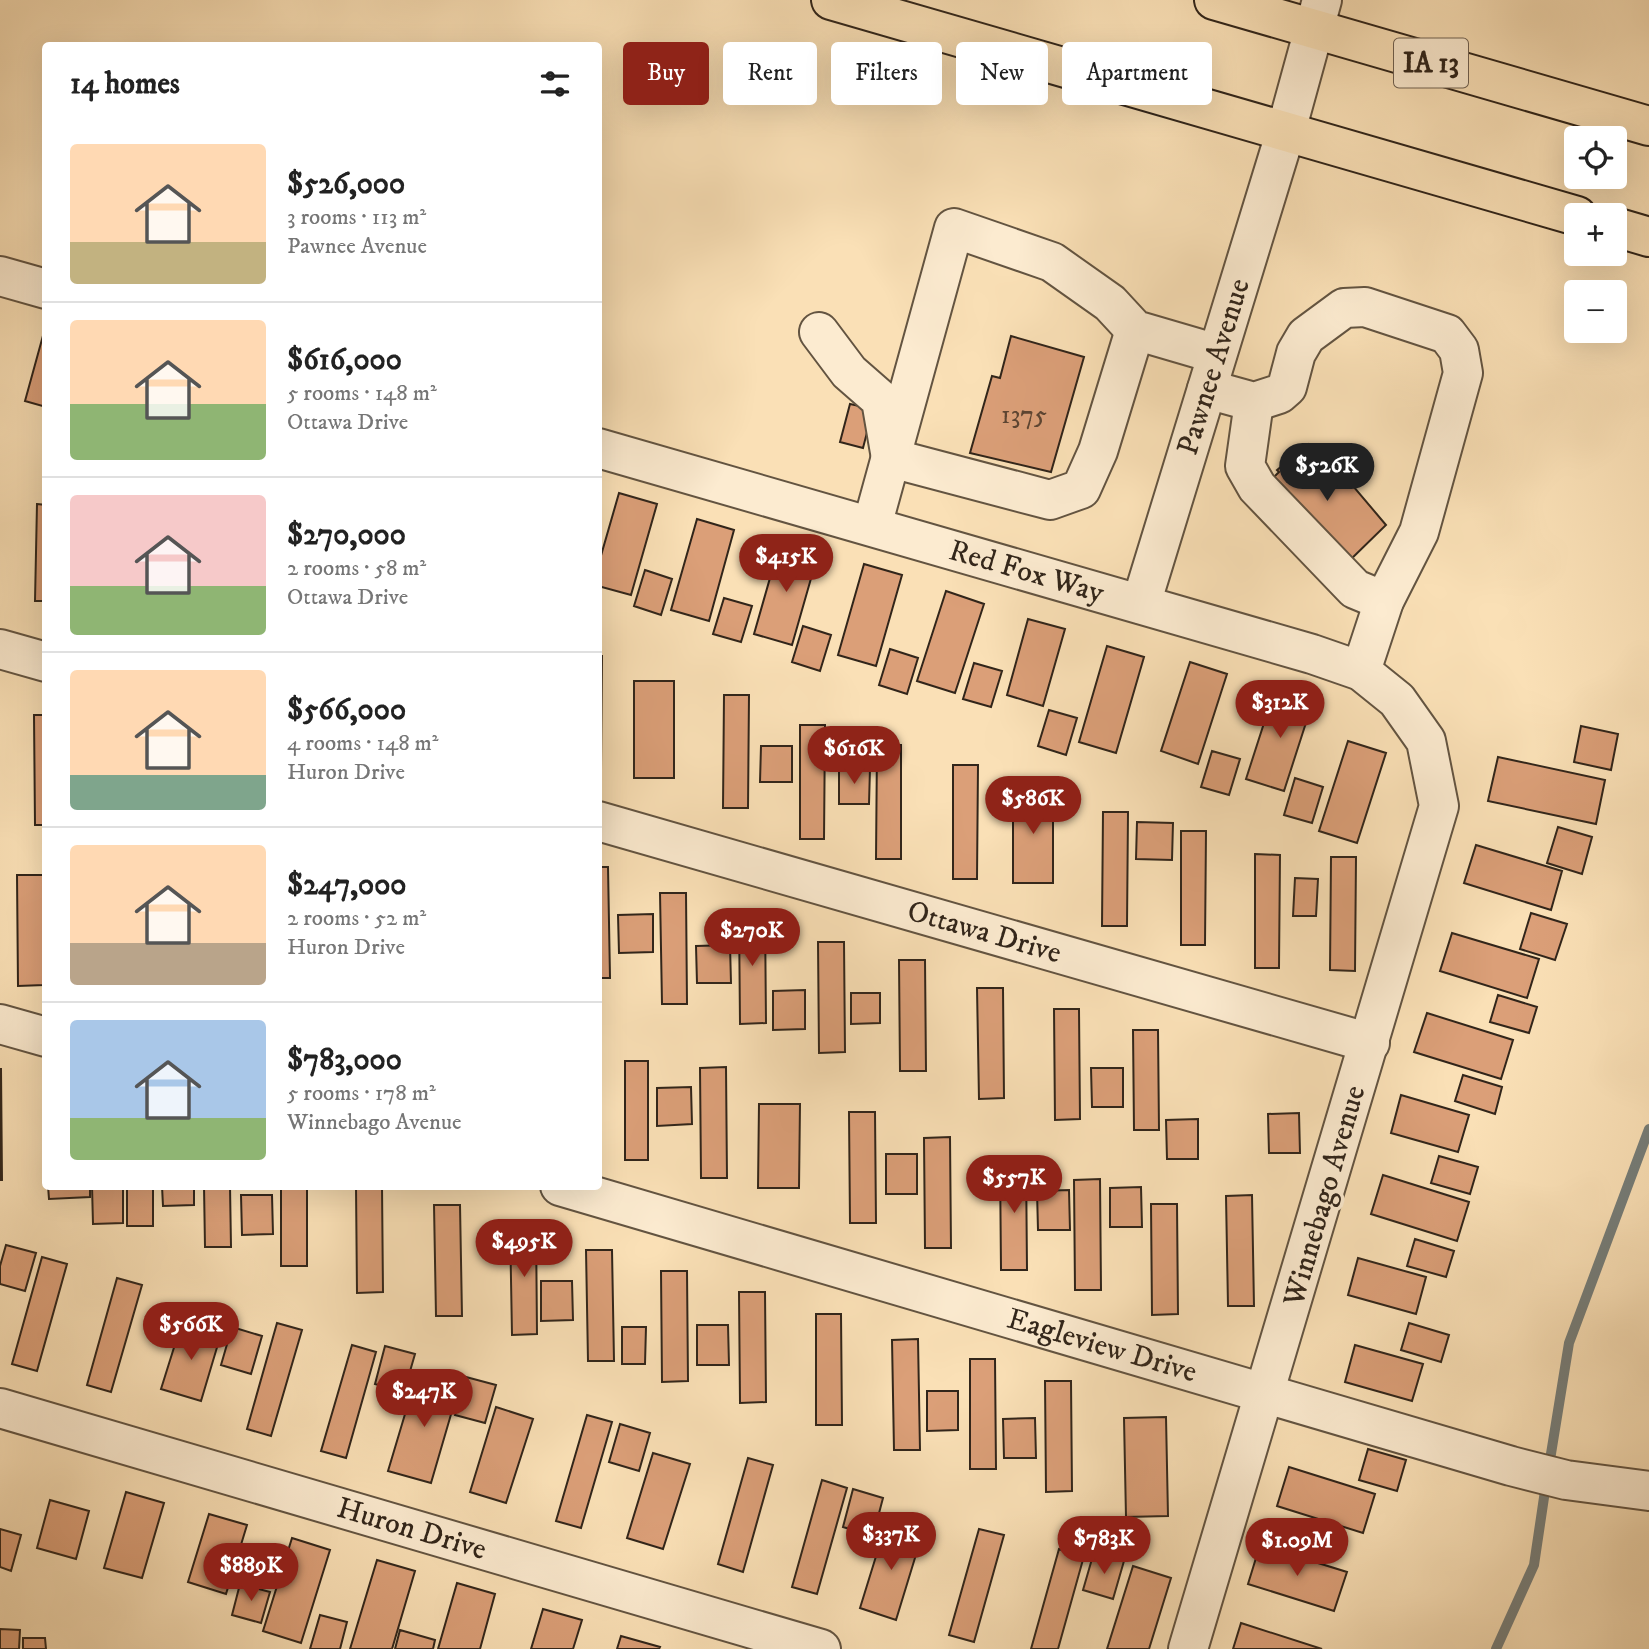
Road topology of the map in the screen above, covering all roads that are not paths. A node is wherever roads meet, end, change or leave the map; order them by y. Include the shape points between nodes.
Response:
1 (831, 0) edge
2 (1214, 0) edge
3 (1318, 15) edge
4 (1649, 125) edge
5 (1286, 131) junction
6 (1564, 212) edge
7 (1627, 231) edge
8 (1649, 237) edge
9 (0, 276) edge
10 (42, 288) edge
11 (1135, 330) junction
12 (819, 332) dead end
13 (1212, 372) junction
14 (1254, 402) junction
15 (602, 449) edge
16 (891, 458) junction
17 (872, 526) junction
18 (1384, 601) junction
19 (1142, 604) junction
20 (0, 649) edge
21 (42, 661) edge
22 (1361, 671) junction
23 (1426, 741) joint
24 (602, 822) edge
25 (0, 1024) edge
26 (42, 1036) edge
27 (1370, 1043) junction
28 (574, 1190) edge
29 (1267, 1392) junction
30 (0, 1408) edge
31 (1649, 1491) edge
32 (821, 1649) edge
33 (1188, 1649) edge

1 - 5 highway
2 - 3 highway, IA 13
3 - 4 highway, IA 13
3 - 5 street, Pawnee Avenue
5 - 6 highway
5 - 13 street, Pawnee Avenue
7 - 8 highway
9 - 10 street
11 - 13 street
11 - 16 street via 1098,451 1081,489 1050,499
11 - 16 street via 1110,303 1052,262 954,229
12 - 16 street via 849,372 881,400
13 - 14 street
13 - 19 street, Pawnee Avenue
14 - 18 street via 1245,466 1257,487 1355,589
14 - 18 street via 1270,399 1287,387 1306,336 1344,308 1365,307 1447,334 1459,350 1463,373 1419,532
15 - 17 street, Red Fox Way
16 - 17 street
17 - 19 street, Red Fox Way
18 - 22 street
19 - 22 street, Red Fox Way
20 - 21 street
22 - 23 street, Red Fox Way via 1397,700
23 - 27 street, Winnebago Avenue via 1439,806
24 - 27 street, Ottawa Drive
25 - 26 street
27 - 29 street, Winnebago Avenue
28 - 29 street, Eagleview Drive
29 - 31 street, Eagleview Drive via 1511,1466 1566,1480
29 - 33 street, Winnebago Avenue
30 - 32 street, Huron Drive

